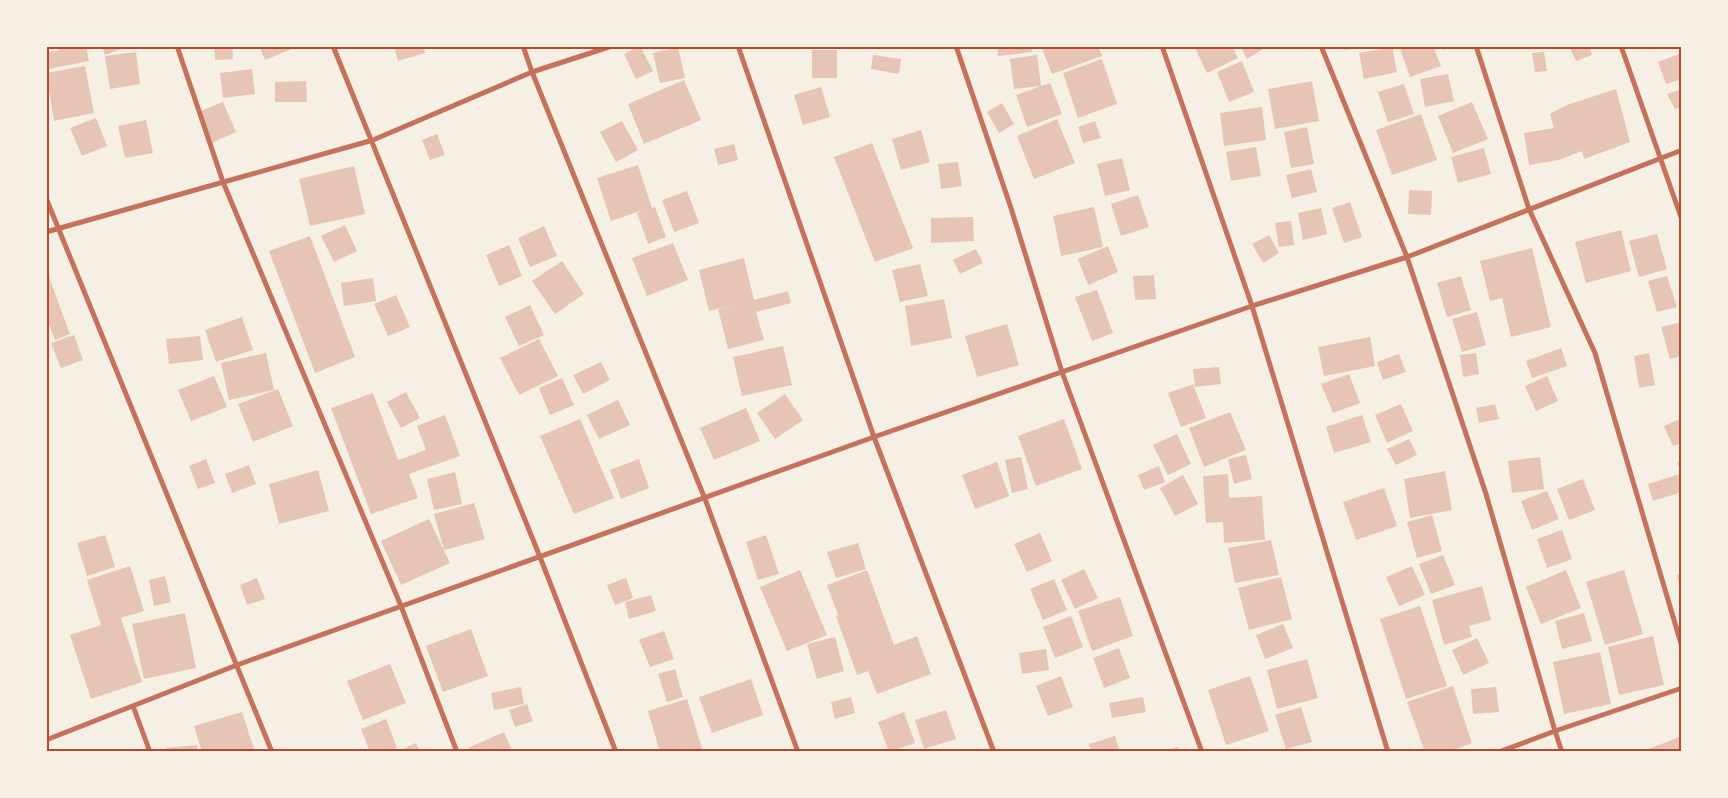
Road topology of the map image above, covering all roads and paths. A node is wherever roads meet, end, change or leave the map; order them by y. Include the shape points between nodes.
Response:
1 (177, 46) edge
2 (333, 46) edge
3 (524, 46) edge
4 (612, 46) edge
5 (738, 46) edge
6 (956, 46) edge
7 (1162, 46) edge
8 (1321, 46) edge
9 (1476, 46) edge
10 (1621, 46) edge
11 (532, 72) junction
12 (372, 140) junction
13 (1682, 150) edge
14 (1661, 158) junction
15 (223, 182) junction
16 (46, 198) edge
17 (1529, 209) junction
18 (1682, 220) edge
19 (58, 228) junction
20 (46, 232) edge
21 (1407, 257) junction
22 (1252, 306) junction
23 (1062, 372) junction
24 (874, 437) junction
25 (704, 498) junction
26 (540, 557) junction
27 (401, 606) junction
28 (1682, 648) edge
29 (237, 665) junction
30 (1682, 688) edge
31 (133, 706) junction
32 (1554, 731) junction
33 (46, 740) edge
34 (150, 752) edge
35 (272, 752) edge
36 (457, 752) edge
37 (616, 752) edge
38 (798, 752) edge
39 (994, 752) edge
40 (1202, 752) edge
41 (1388, 752) edge
42 (1499, 752) edge
43 (1562, 752) edge

1 - 15 street
2 - 12 street
3 - 11 street
4 - 11 street
5 - 24 street
6 - 23 street
7 - 22 street
8 - 21 street
9 - 17 street
10 - 14 street
11 - 12 street
11 - 25 street
12 - 15 street
12 - 26 street
13 - 14 street
14 - 17 street
14 - 18 street
15 - 19 street
15 - 27 street
16 - 19 street
17 - 21 street
17 - 28 street via 1595,353
19 - 20 street
19 - 29 street
21 - 22 street
21 - 32 street via 1486,494
22 - 23 street
22 - 41 street
23 - 24 street
23 - 40 street
24 - 25 street
24 - 39 street
25 - 26 street
25 - 38 street
26 - 27 street
26 - 37 street
27 - 29 street
27 - 36 street
29 - 31 street
29 - 35 street
30 - 32 street
31 - 33 street
31 - 34 street
32 - 42 street
32 - 43 street

